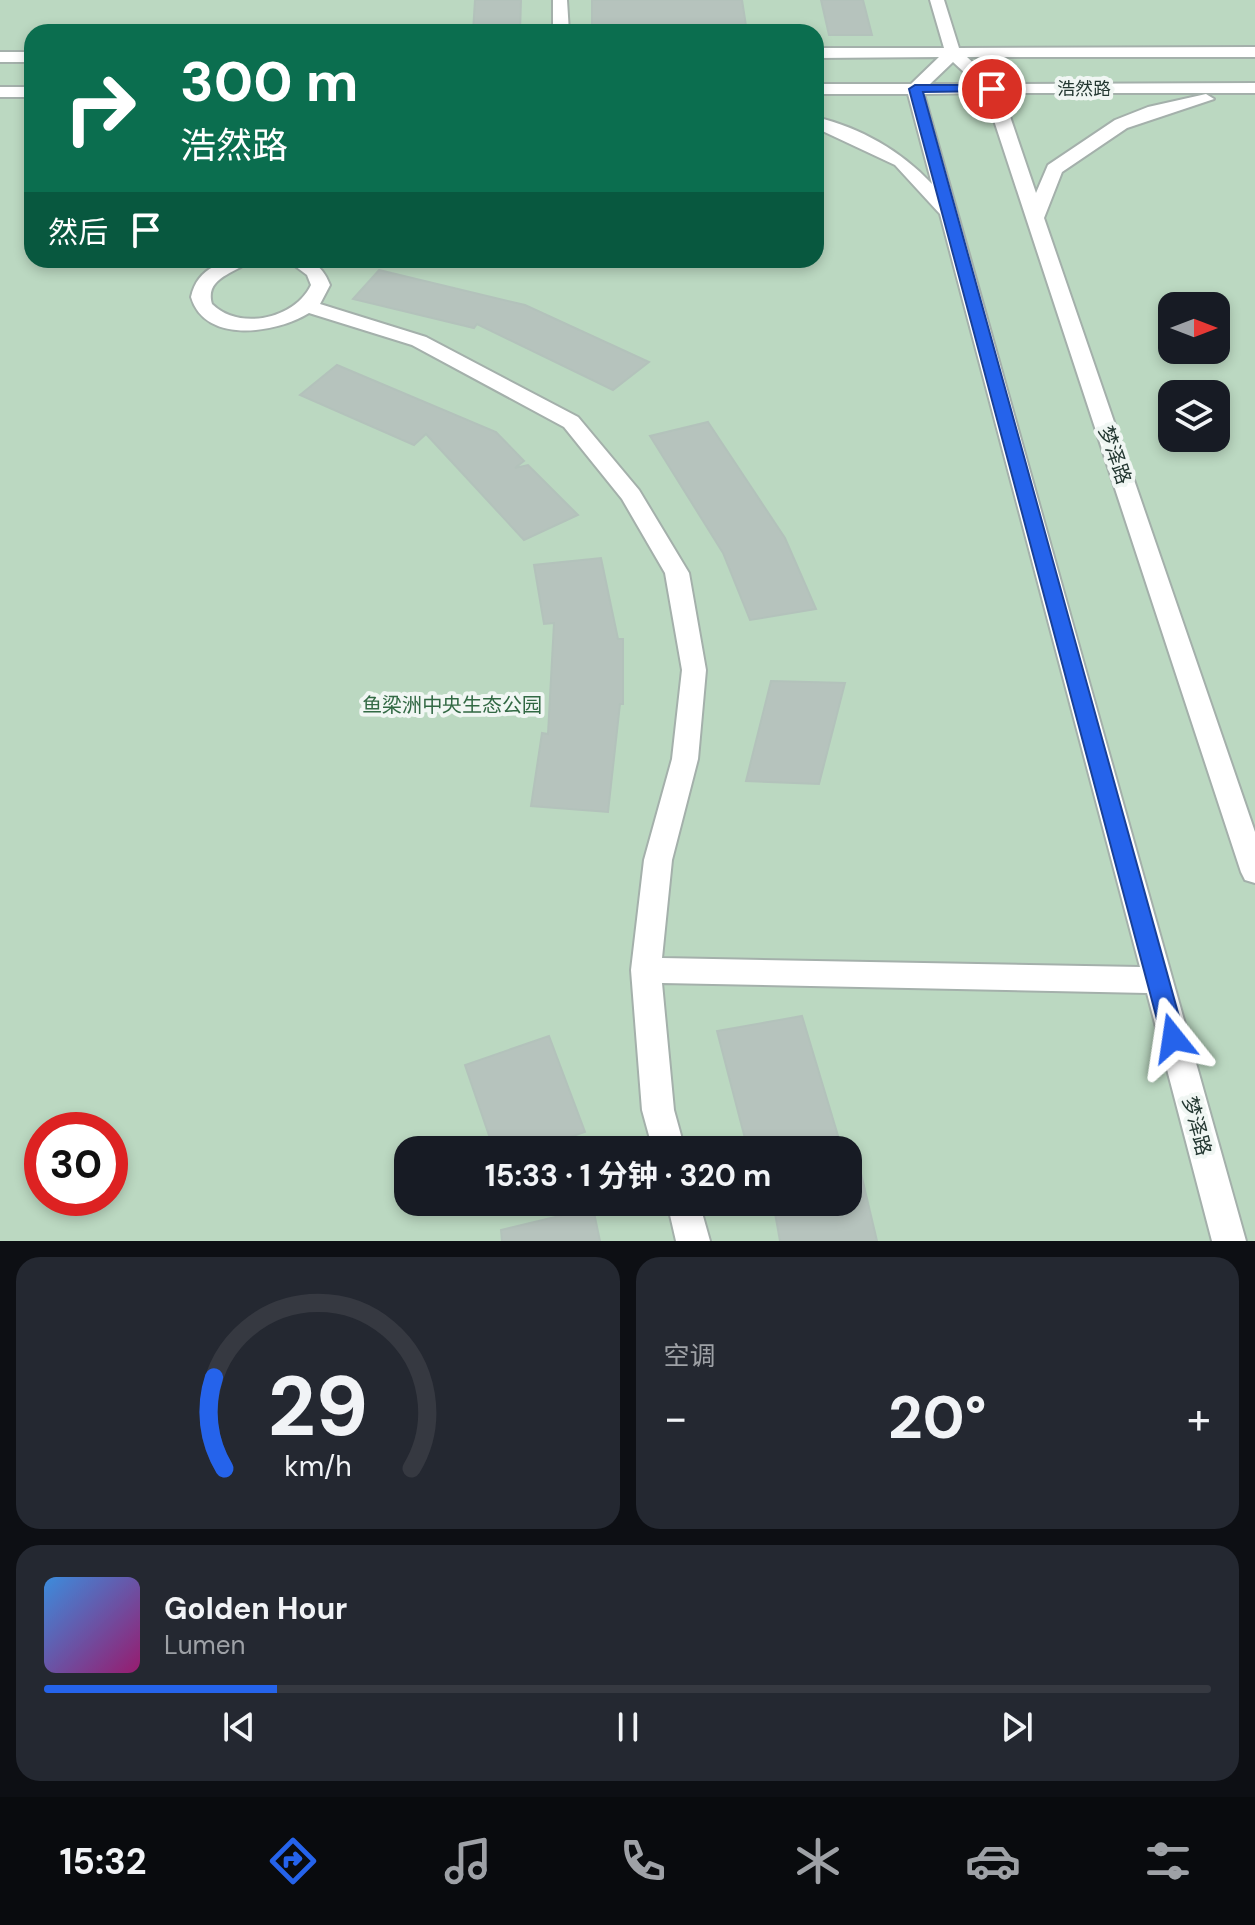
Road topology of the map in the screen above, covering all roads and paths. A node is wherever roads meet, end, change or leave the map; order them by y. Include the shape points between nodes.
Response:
1 (560, 0) edge
2 (937, 0) edge
3 (561, 24) edge
4 (1255, 52) edge
5 (824, 53) edge
6 (953, 53) junction
7 (0, 57) edge
8 (24, 57) edge
9 (824, 89) edge
10 (915, 89) junction
11 (992, 89) junction
12 (1250, 89) edge
13 (0, 92) edge
14 (24, 92) edge
15 (824, 125) edge
16 (949, 213) junction
17 (1035, 218) junction
18 (223, 268) edge
19 (310, 268) edge
20 (310, 307) junction
21 (1255, 872) edge
22 (646, 970) junction
23 (1157, 980) junction
24 (665, 1136) edge
25 (687, 1216) edge
26 (693, 1241) edge
27 (1229, 1241) edge

1 - 3 street
2 - 6 street
4 - 6 street, 浩然路
5 - 6 street, 浩然路
6 - 10 street
6 - 11 street, 梦泽路
7 - 8 street
9 - 10 street, 浩然路
10 - 11 street, 浩然路
10 - 16 street, 梦泽路
11 - 12 street, 浩然路
11 - 17 street, 梦泽路
12 - 17 street via 1121,124 1054,169
13 - 14 street
15 - 16 street via 901,161
16 - 23 street, 梦泽路
17 - 21 street, 梦泽路
18 - 20 street via 200,291 208,312 237,324 257,325
19 - 20 street via 321,284
20 - 22 street via 419,341 571,422 631,495 677,573 694,670 685,759 658,860
22 - 23 street
22 - 24 street via 658,1110
23 - 27 street, 梦泽路
25 - 26 street

